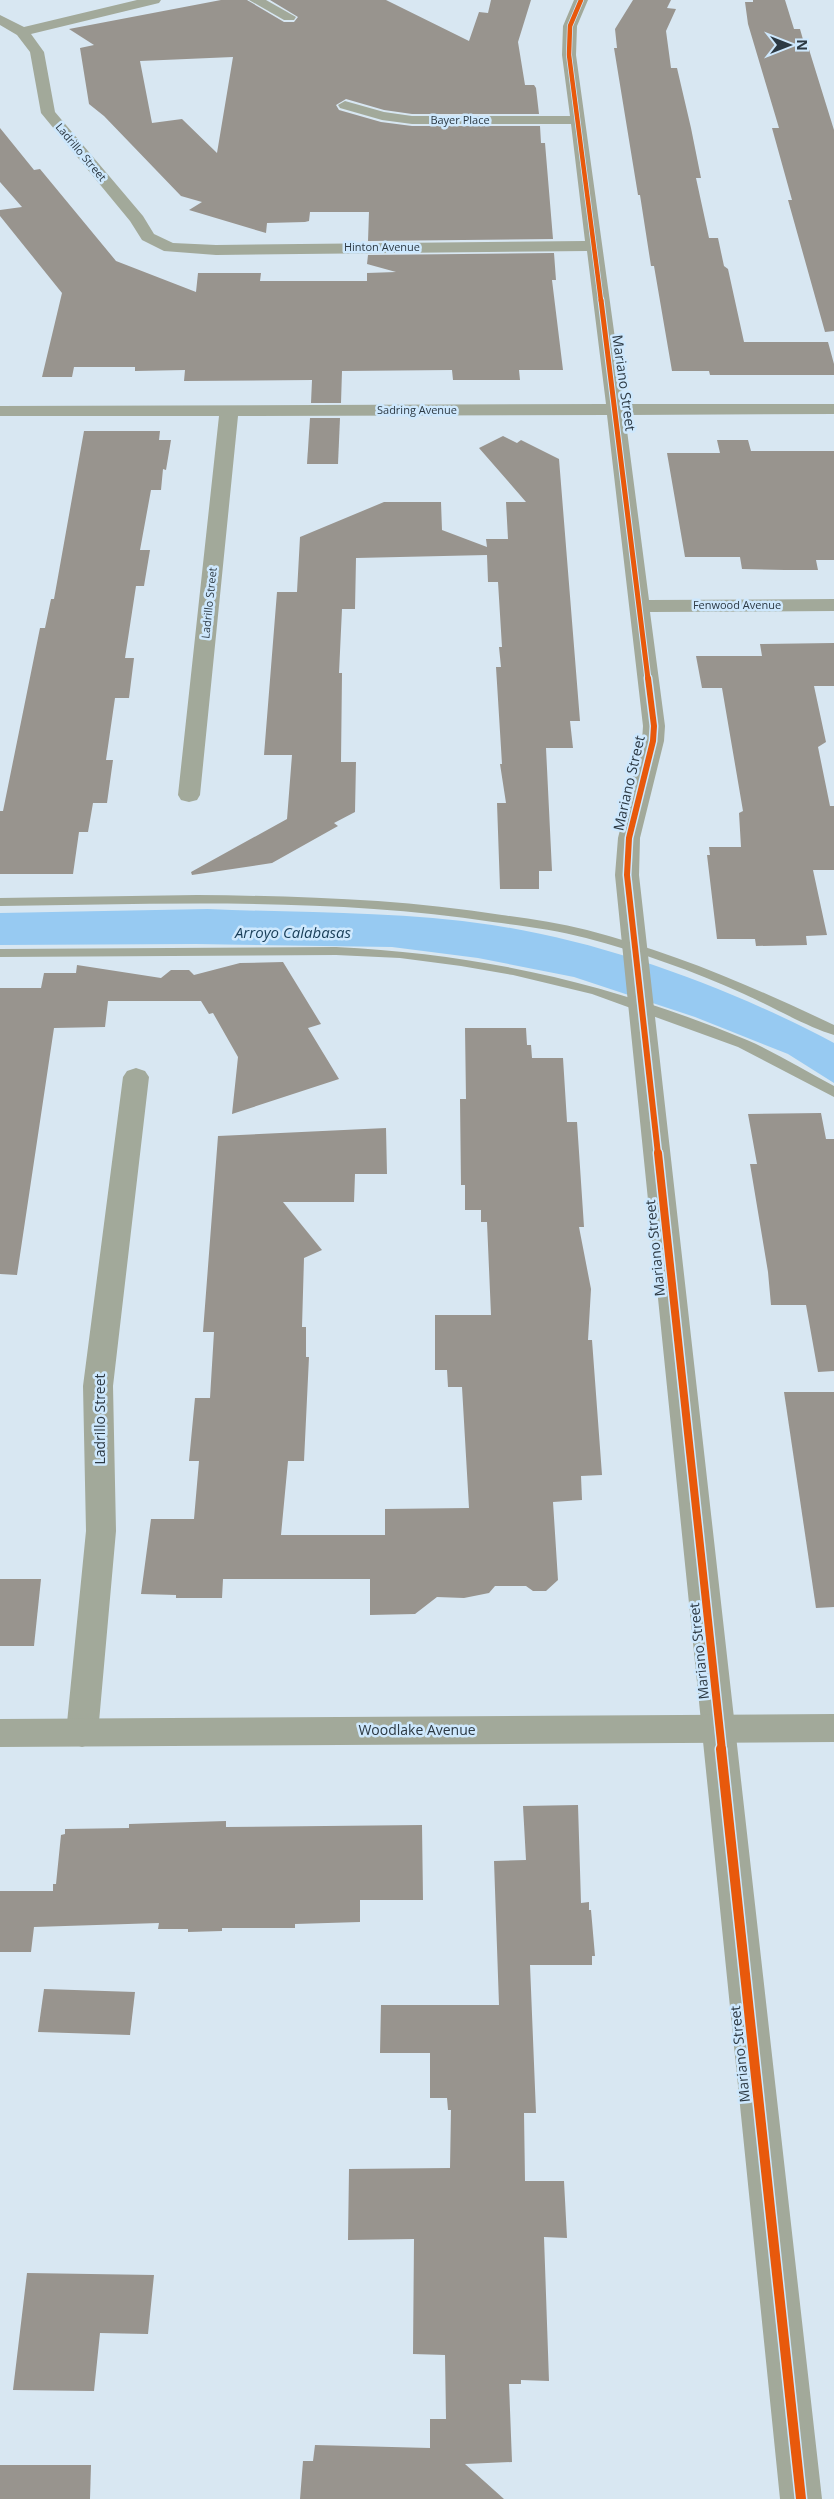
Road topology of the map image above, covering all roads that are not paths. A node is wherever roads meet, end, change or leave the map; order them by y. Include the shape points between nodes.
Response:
1 (154, 0) edge
2 (256, 0) edge
3 (581, 0) edge
4 (288, 17) dead end
5 (0, 19) edge
6 (22, 32) junction
7 (345, 105) dead end
8 (576, 120) junction
9 (594, 246) junction
10 (170, 248) joint
11 (616, 409) junction
12 (834, 409) edge
13 (0, 411) edge
14 (229, 411) junction
15 (834, 605) edge
16 (640, 606) junction
17 (189, 795) dead end
18 (0, 902) edge
19 (636, 948) junction
20 (0, 953) edge
21 (643, 1009) junction
22 (834, 1030) edge
23 (136, 1077) dead end
24 (834, 1092) edge
25 (720, 1728) junction
26 (834, 1728) edge
27 (0, 1733) edge
28 (82, 1733) junction
29 (801, 2499) edge

1 - 6 street
2 - 4 street
3 - 8 street, Mariano Street via 570,26 569,55
5 - 6 street, Ladrillo Street
6 - 10 street, Ladrillo Street via 37,52 48,113 137,218 148,237
7 - 8 street, Bayer Place via 382,116 412,120
8 - 9 street, Mariano Street
9 - 10 street, Hinton Avenue
9 - 11 street, Mariano Street
11 - 12 street, Sadring Avenue
11 - 14 street, Sadring Avenue
11 - 16 street, Mariano Street
13 - 14 street, Sadring Avenue
14 - 17 street, Ladrillo Street
15 - 16 street, Fenwood Avenue
16 - 19 street, Mariano Street via 654,726 629,838 626,875
18 - 19 lane via 286,901 398,906 502,918 595,936
19 - 21 street, Mariano Street
19 - 22 lane via 706,972
20 - 21 lane via 263,950 400,954 513,971 594,990
21 - 24 lane via 744,1044
21 - 25 street, Mariano Street
23 - 28 street, Ladrillo Street via 98,1386 101,1531
25 - 26 street, Woodlake Avenue
25 - 28 street, Woodlake Avenue
25 - 29 street, Mariano Street
27 - 28 street, Woodlake Avenue

